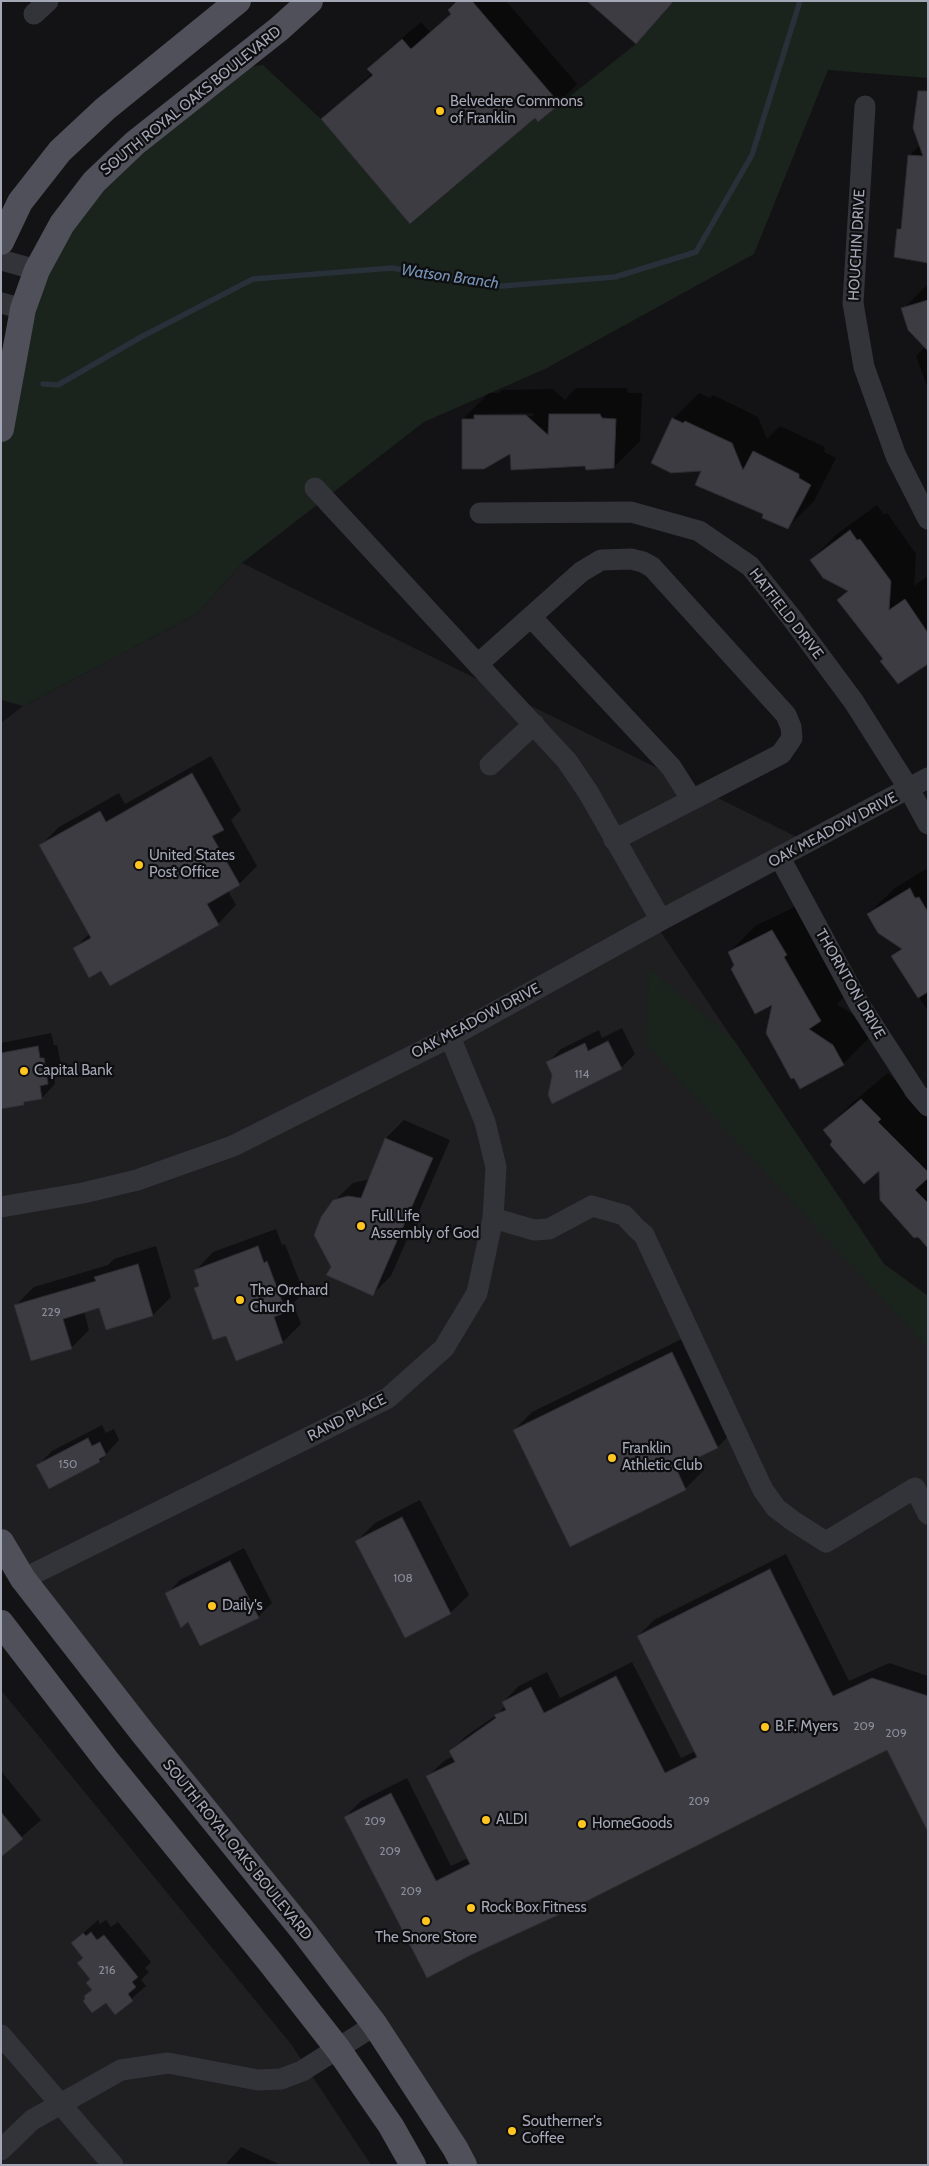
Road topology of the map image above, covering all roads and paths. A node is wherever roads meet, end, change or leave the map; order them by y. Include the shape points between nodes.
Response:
1 (238, 1) edge
2 (310, 1) edge
3 (865, 106) dead end
4 (1, 242) edge
5 (1, 260) edge
6 (37, 270) junction
7 (12, 306) edge
8 (1, 428) edge
9 (315, 488) dead end
10 (480, 513) dead end
11 (928, 520) edge
12 (531, 617) junction
13 (478, 664) junction
14 (534, 724) junction
15 (490, 765) dead end
16 (928, 778) edge
17 (909, 789) junction
18 (692, 800) junction
19 (928, 824) edge
20 (614, 840) junction
21 (780, 858) junction
22 (661, 920) junction
23 (450, 1037) junction
24 (928, 1106) edge
25 (1, 1207) edge
26 (493, 1218) junction
27 (928, 1514) edge
28 (1, 1542) edge
29 (24, 1579) junction
30 (1, 1623) edge
31 (375, 2026) junction
32 (1, 2035) edge
33 (338, 2049) junction
34 (62, 2104) junction
35 (1, 2150) edge
36 (113, 2165) edge
37 (413, 2165) edge
38 (464, 2165) edge

1 - 4 main road via 105,109 60,151 20,202
2 - 6 main road, SOUTH ROYAL OAKS BOULEVARD via 135,143 94,182 62,224
3 - 11 street, HOUCHIN DRIVE via 853,303 864,367 896,456
5 - 6 street
6 - 7 main road, SOUTH ROYAL OAKS BOULEVARD
7 - 8 main road, SOUTH ROYAL OAKS BOULEVARD
9 - 13 street
10 - 17 street, HATFIELD DRIVE via 631,512 699,531 750,566 762,580 854,702
12 - 13 street
12 - 18 street via 671,767
12 - 18 street via 581,572 601,560 643,562 652,567 786,715 792,727 792,738 781,754
13 - 14 street
14 - 15 street
14 - 20 street via 567,761
16 - 17 street, OAK MEADOW DRIVE
17 - 19 street, HATFIELD DRIVE
17 - 21 street, OAK MEADOW DRIVE
18 - 20 street
20 - 22 street
21 - 22 street, OAK MEADOW DRIVE
21 - 24 street, THORNTON DRIVE via 859,1004
22 - 23 street, OAK MEADOW DRIVE
23 - 25 street, OAK MEADOW DRIVE via 234,1146 137,1180
23 - 26 street, RAND PLACE via 485,1122 496,1167
26 - 27 street via 542,1230 592,1206 624,1215 644,1235 763,1490 776,1508 793,1521 826,1542 914,1488
26 - 29 street, RAND PLACE via 477,1293 444,1348 388,1398
28 - 29 main road, SOUTH ROYAL OAKS BOULEVARD
29 - 31 main road, SOUTH ROYAL OAKS BOULEVARD
30 - 33 main road
31 - 33 street
31 - 38 main road, SOUTH ROYAL OAKS BOULEVARD
32 - 34 street
33 - 34 street via 302,2071 281,2079 258,2080 168,2063 121,2070
33 - 37 main road via 391,2126
34 - 35 street via 32,2120
34 - 36 street

